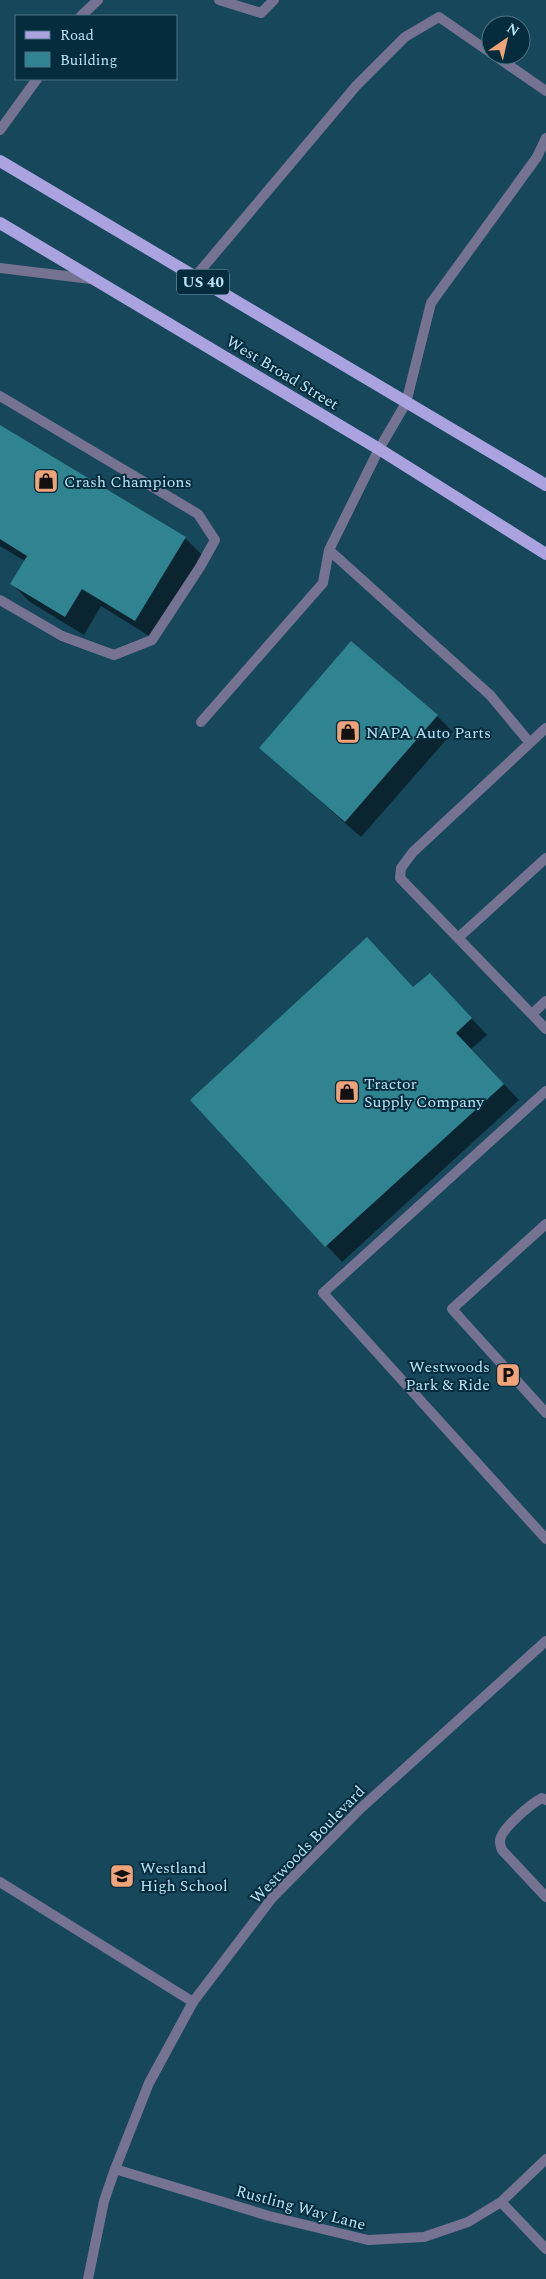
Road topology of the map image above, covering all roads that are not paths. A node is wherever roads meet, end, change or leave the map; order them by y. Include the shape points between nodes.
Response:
1 (98, 0) edge
2 (219, 0) edge
3 (274, 0) edge
4 (83, 15) edge
5 (481, 46) edge
6 (508, 65) edge
7 (35, 80) edge
8 (546, 91) edge
9 (0, 130) edge
10 (546, 138) edge
11 (0, 161) edge
12 (0, 223) edge
13 (0, 268) edge
14 (195, 277) junction
15 (96, 280) junction
16 (0, 396) edge
17 (406, 403) junction
18 (379, 449) junction
19 (546, 486) edge
20 (328, 550) junction
21 (546, 554) edge
22 (0, 600) edge
23 (201, 722) dead end
24 (546, 728) edge
25 (530, 743) junction
26 (546, 858) edge
27 (458, 938) junction
28 (546, 1002) edge
29 (532, 1014) junction
30 (546, 1028) edge
31 (546, 1091) edge
32 (546, 1224) edge
33 (546, 1413) edge
34 (546, 1539) edge
35 (546, 1641) edge
36 (546, 1800) edge
37 (0, 1882) edge
38 (546, 1897) edge
39 (193, 2002) junction
40 (546, 2160) edge
41 (115, 2169) junction
42 (501, 2202) junction
43 (546, 2249) edge
44 (88, 2279) edge

1 - 4 street
2 - 3 street via 261,13
5 - 14 street via 439,17 406,37 356,86
6 - 8 street
7 - 9 street
10 - 17 street via 537,157 431,303
11 - 14 main road, US 40
12 - 15 main road, West Broad Street
13 - 15 street
14 - 17 main road, US 40
15 - 18 main road, West Broad Street
16 - 22 street via 198,514 215,540 152,640 114,655 62,636
17 - 18 street
17 - 19 main road, US 40
18 - 20 street
18 - 21 main road, West Broad Street
20 - 23 street via 323,583
20 - 25 street via 490,695
24 - 25 street
25 - 27 street via 413,852 401,868 400,878
26 - 27 street
27 - 29 street
28 - 29 street
29 - 30 street
31 - 34 street via 324,1293
32 - 33 street via 452,1309
35 - 39 street, Westwoods Boulevard via 361,1808 272,1898
36 - 38 street via 542,1798 534,1802 503,1832 500,1842 502,1850
37 - 39 street
39 - 41 street, Westwoods Boulevard via 149,2083
40 - 42 street, Rustling Way Lane
41 - 42 street, Rustling Way Lane via 269,2216 368,2240 424,2237 468,2222
41 - 44 street, Westwoods Boulevard via 104,2201
42 - 43 street

